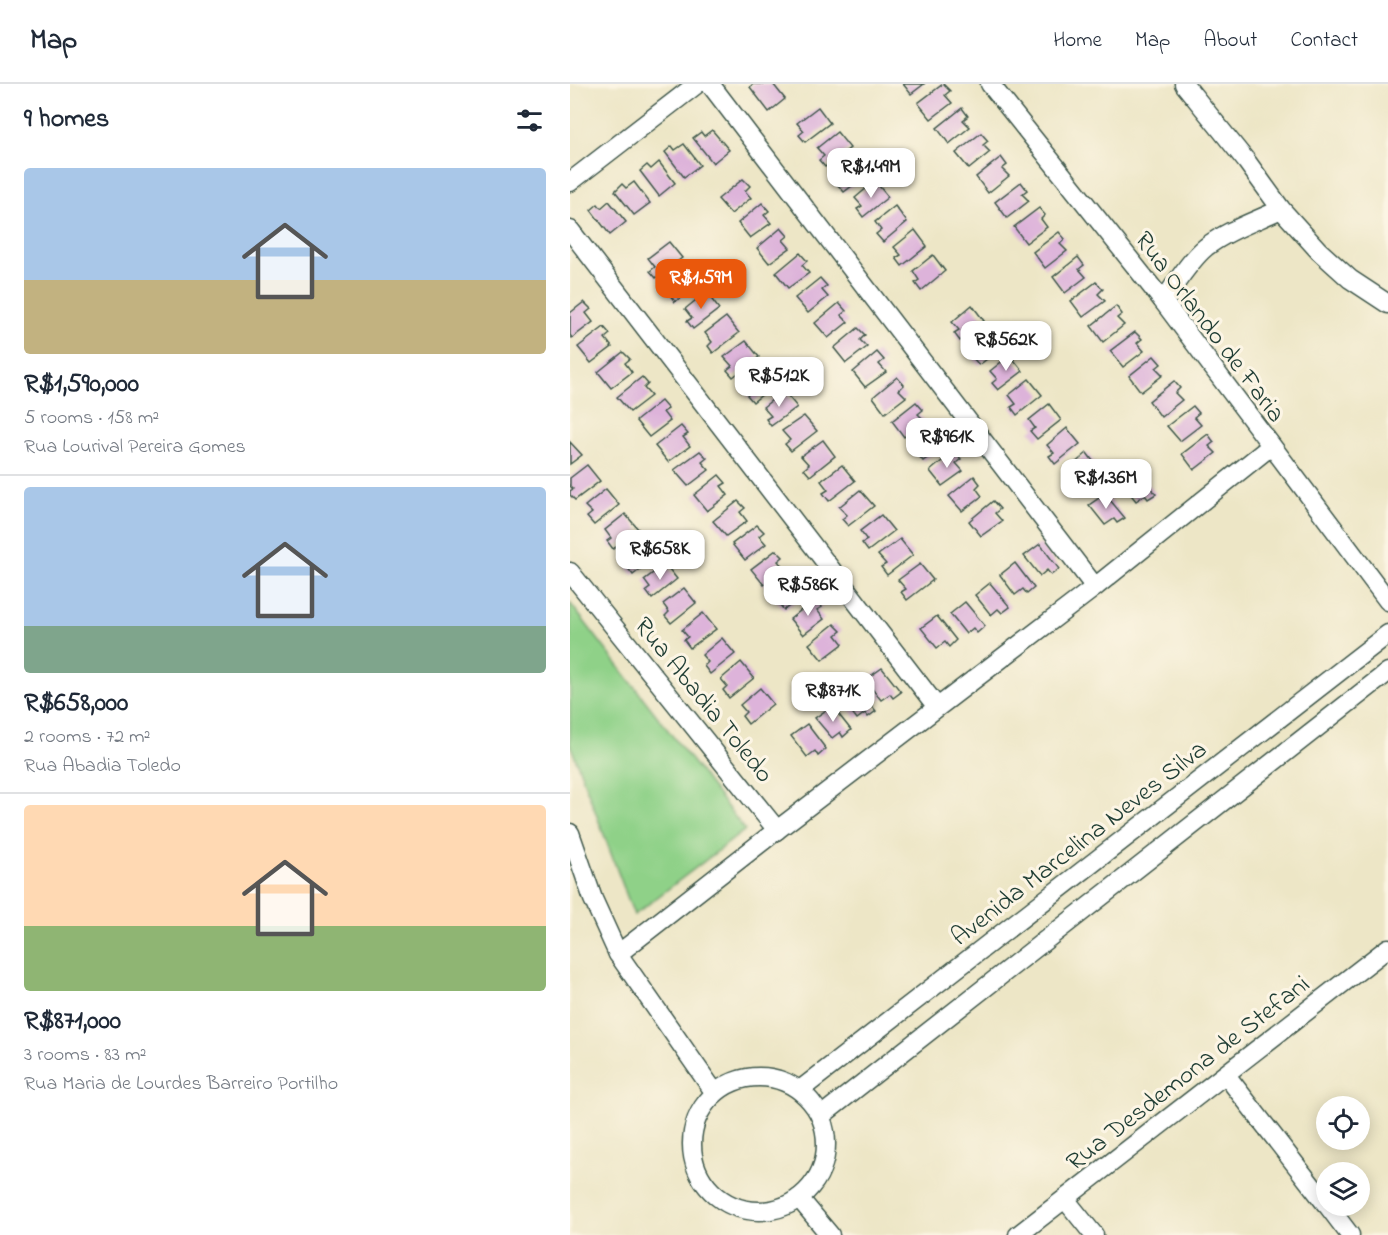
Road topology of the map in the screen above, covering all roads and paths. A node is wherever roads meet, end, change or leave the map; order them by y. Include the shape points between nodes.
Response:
1 (697, 84) edge
2 (710, 84) edge
3 (990, 84) edge
4 (1185, 84) edge
5 (570, 182) edge
6 (1281, 209) junction
7 (570, 230) edge
8 (1163, 302) junction
9 (1388, 304) edge
10 (1271, 446) junction
11 (570, 572) edge
12 (1095, 587) junction
13 (1388, 601) edge
14 (1388, 634) edge
15 (1388, 672) edge
16 (937, 707) junction
17 (777, 830) junction
18 (570, 833) edge
19 (618, 954) junction
20 (1386, 955) edge
21 (1226, 1075) junction
22 (800, 1090) junction
23 (715, 1093) junction
24 (821, 1116) junction
25 (1316, 1191) edge
26 (799, 1198) junction
27 (1065, 1198) junction
28 (1335, 1216) edge
29 (830, 1235) edge
30 (1018, 1235) edge
31 (1094, 1235) edge
32 (1350, 1235) edge

1 - 5 street
2 - 12 street
3 - 8 street, Rua Orlando de Faria
4 - 6 street
6 - 8 street via 1204,248
6 - 9 street via 1350,279
7 - 16 street
8 - 10 street, Rua Orlando de Faria
10 - 12 street
10 - 13 street, Rua Orlando de Faria
11 - 17 street, Rua Abadia Toledo
12 - 16 street
14 - 22 street, Avenida Marcelina Neves Silva
15 - 24 street
16 - 17 street
17 - 19 street
18 - 19 street
19 - 23 street
20 - 21 street, Rua Desdemona de Stefani
21 - 25 street
21 - 27 street, Rua Desdemona de Stefani
22 - 23 street via 766,1077 730,1083
22 - 24 street
23 - 26 street via 702,1108 693,1128 696,1168 706,1186 721,1200 740,1209 781,1208
24 - 26 street via 827,1139 825,1161 811,1188
26 - 29 street
27 - 30 street, Rua Desdemona de Stefani
27 - 31 street
28 - 32 street

